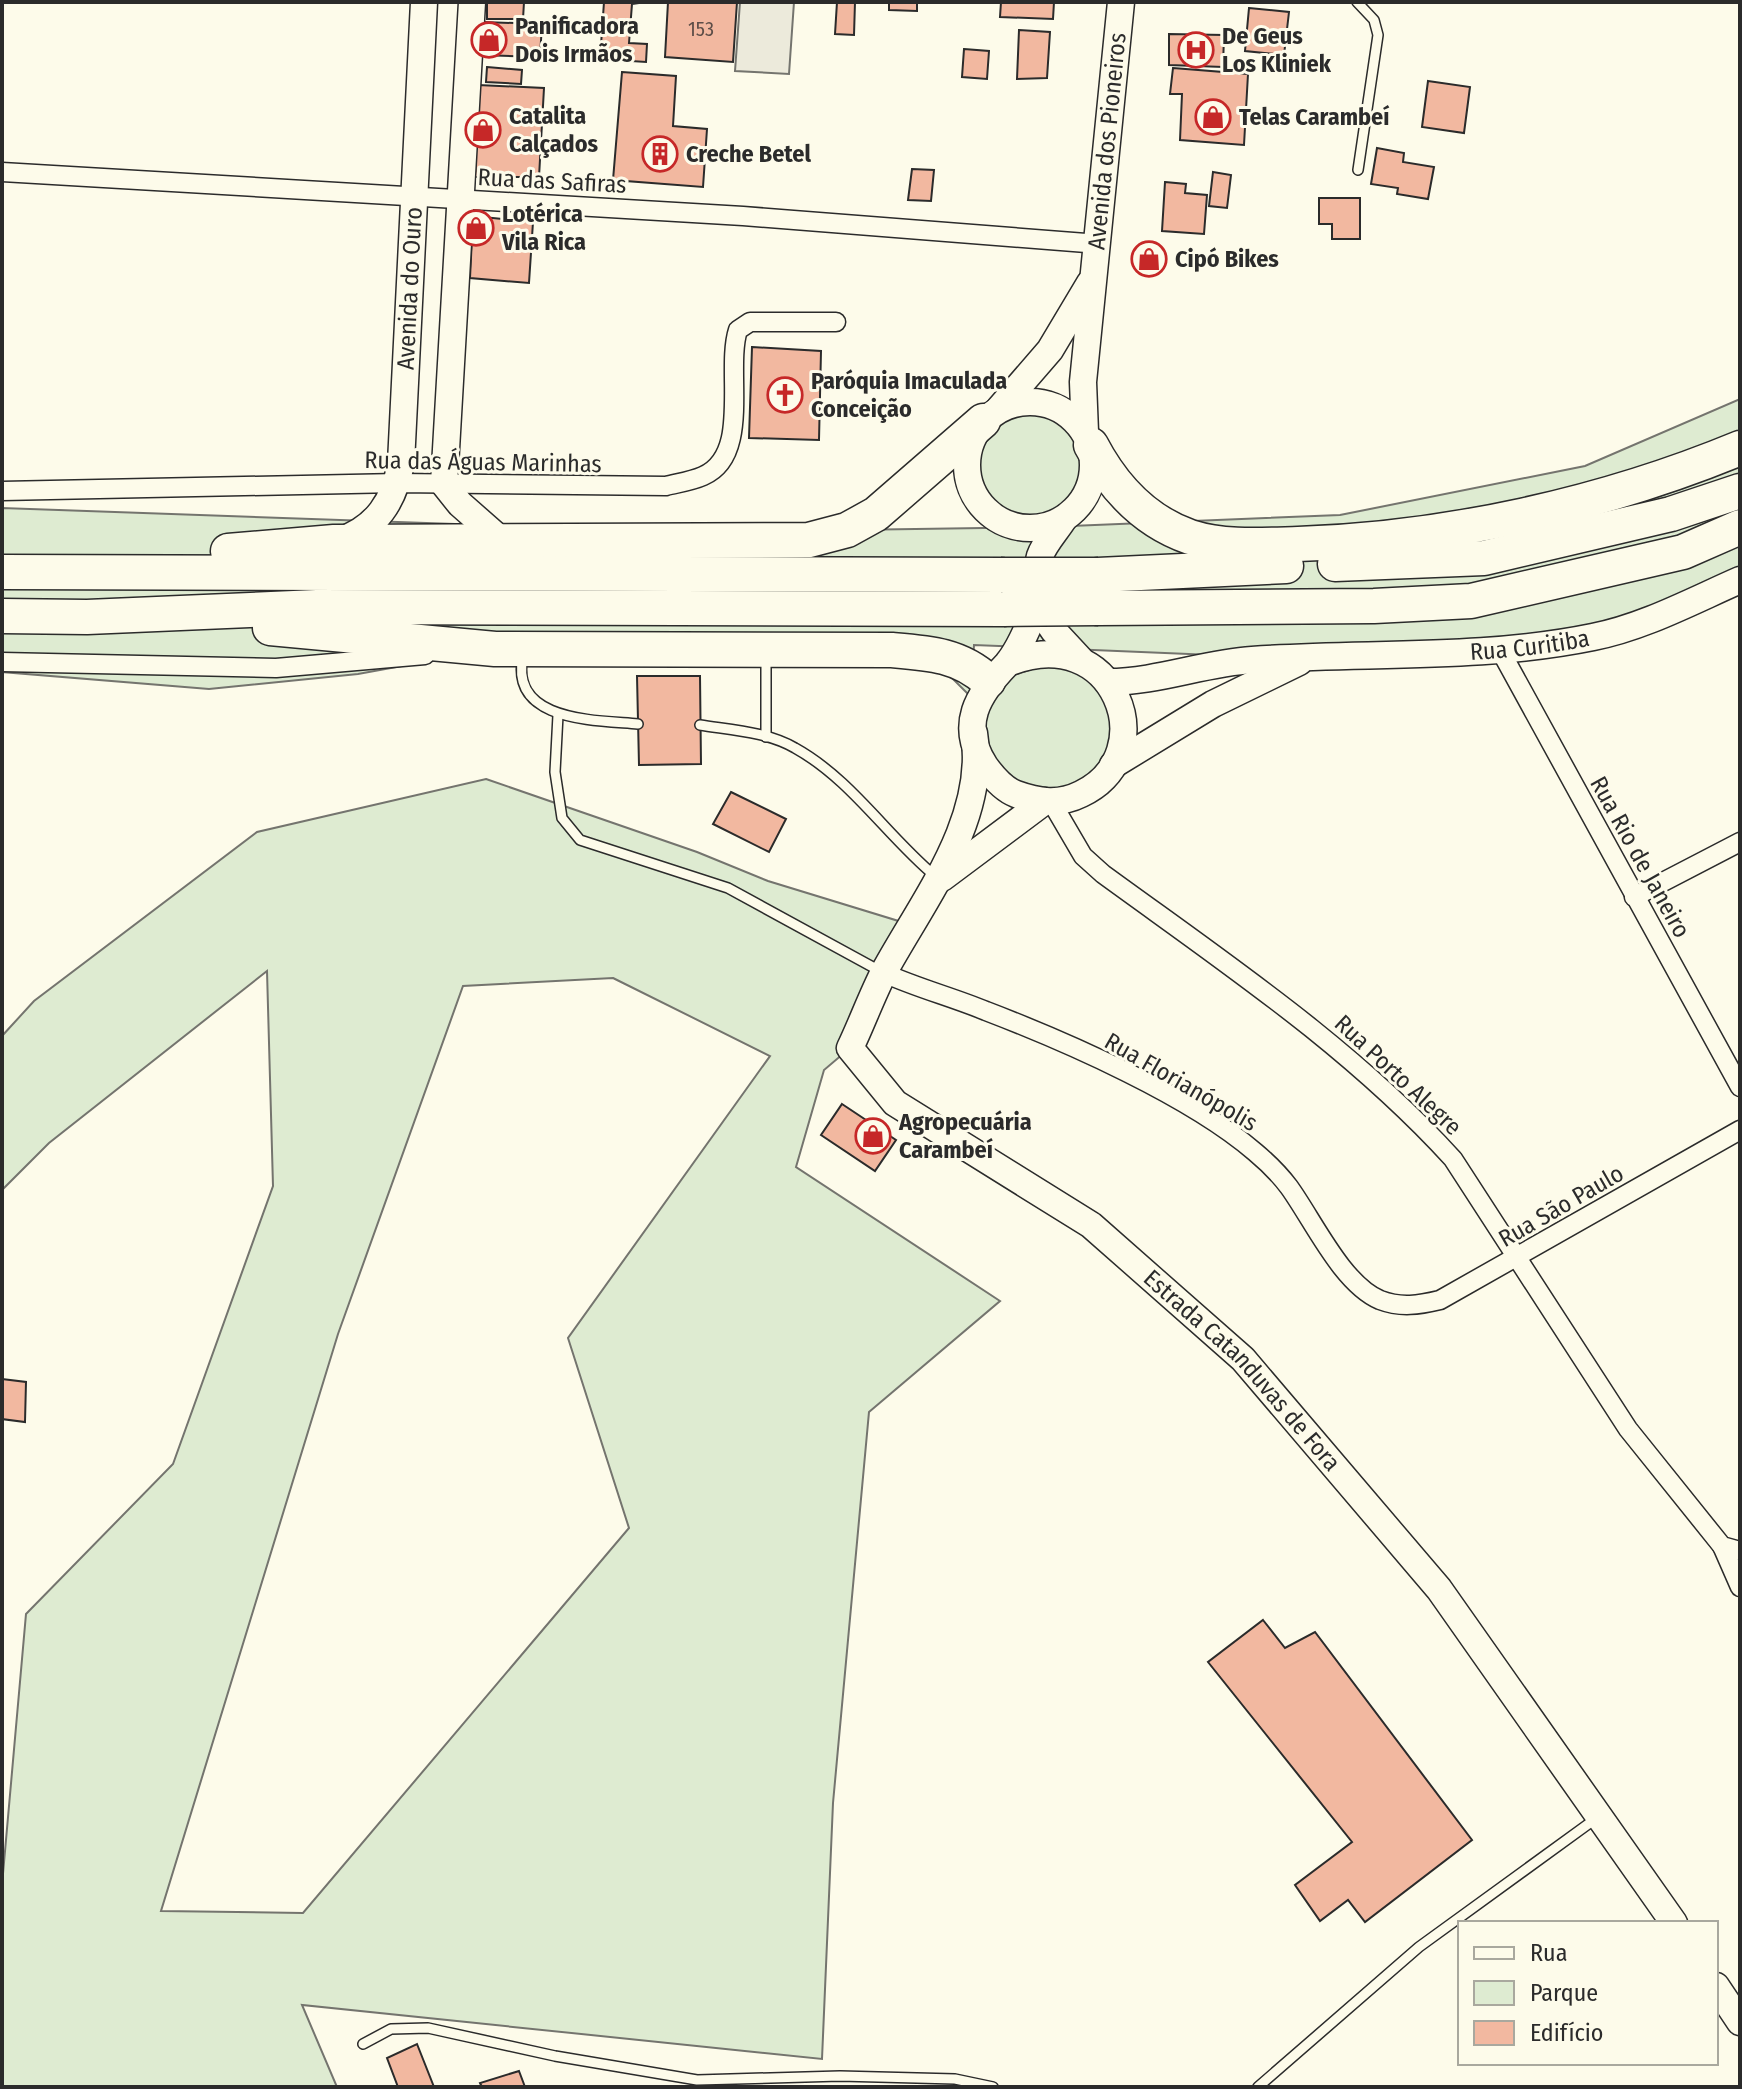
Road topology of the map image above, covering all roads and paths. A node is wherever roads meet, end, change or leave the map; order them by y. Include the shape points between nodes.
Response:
1 (424, 2) edge
2 (472, 2) edge
3 (1121, 2) edge
4 (1357, 2) edge
5 (1358, 170) dead end
6 (2, 172) edge
7 (412, 197) junction
8 (462, 199) junction
9 (1099, 244) junction
10 (1092, 280) junction
11 (836, 322) dead end
12 (991, 415) junction
13 (1088, 438) junction
14 (1740, 448) edge
15 (398, 483) junction
16 (444, 484) junction
17 (2, 491) edge
18 (1740, 491) edge
19 (992, 517) junction
20 (1063, 520) junction
21 (1740, 527) edge
22 (334, 542) junction
23 (503, 542) junction
24 (1040, 556) junction
25 (2, 572) edge
26 (56, 572) junction
27 (1740, 580) edge
28 (1021, 608) junction
29 (2, 616) edge
30 (87, 617) junction
31 (510, 649) junction
32 (766, 650) junction
33 (1500, 650) junction
34 (1080, 659) junction
35 (1306, 659) junction
36 (2, 662) edge
37 (998, 672) junction
38 (1108, 682) junction
39 (558, 715) junction
40 (638, 724) dead end
41 (700, 725) dead end
42 (974, 733) junction
43 (766, 737) junction
44 (1113, 765) junction
45 (1049, 802) junction
46 (1740, 842) edge
47 (939, 880) junction
48 (1634, 897) junction
49 (884, 973) junction
50 (1740, 1087) edge
51 (1740, 1130) edge
52 (1519, 1258) junction
53 (1400, 1305) joint
54 (1731, 1548) edge
55 (1740, 1587) edge
56 (1601, 1815) junction
57 (1673, 1921) edge
58 (1718, 1989) edge
59 (1740, 2022) edge
60 (363, 2044) dead end
61 (993, 2087) edge
62 (1258, 2087) edge

1 - 7 street, Avenida do Ouro
2 - 8 street, Avenida do Ouro
3 - 9 street, Avenida dos Pioneiros
4 - 5 lane via 1374,20 1378,35
6 - 7 street, Rua das Safiras
7 - 8 street, Rua das Safiras
7 - 15 street, Avenida do Ouro
8 - 9 street, Rua das Safiras
8 - 16 street, Avenida do Ouro
9 - 10 street, Avenida dos Pioneiros
10 - 12 street via 1050,350
10 - 13 street via 1082,406
11 - 16 street, Rua das Águas Marinhas via 750,322 738,330 732,348 735,424 722,461 705,476 666,486
12 - 13 street via 1014,403 1040,402 1066,413
12 - 19 street via 972,438 967,473 973,494
12 - 23 highway via 906,491 847,530 809,540
13 - 14 highway via 1125,496 1166,527 1229,544 1270,545 1377,539 1569,505
13 - 20 street via 1094,467 1089,490
15 - 16 street, Rua das Águas Marinhas
15 - 17 street, Rua das Águas Marinhas
15 - 22 street, Avenida do Ouro via 370,525
16 - 23 street
18 - 26 highway, bridge via 1671,514 1484,558 1098,575
19 - 20 street via 1018,528
19 - 24 street
20 - 24 street
21 - 28 highway, bridge via 1683,552 1471,601
22 - 23 highway
22 - 26 highway via 122,556
24 - 28 street
25 - 26 highway
27 - 33 street, Rua Curitiba via 1652,619 1594,637
28 - 30 highway via 317,607
28 - 34 street via 1054,631
28 - 37 street
29 - 30 highway
30 - 31 highway via 304,629
31 - 32 highway
31 - 36 street via 276,668
31 - 39 lane via 523,683 541,707
32 - 37 highway via 934,653
32 - 43 lane
33 - 35 street, Rua Curitiba
33 - 48 street, Rua Rio de Janeiro
34 - 37 street via 1056,652 1031,653
34 - 38 street
35 - 38 street, Rua Curitiba via 1226,662
35 - 44 street via 1213,704
37 - 42 street via 974,715
38 - 44 street via 1123,723
39 - 40 lane
39 - 49 lane via 555,772 562,818 580,840 728,888
41 - 43 lane
42 - 45 street via 980,757 993,777 1012,792
42 - 47 street, Estrada Catanduvas de Fora via 975,777
43 - 47 lane via 795,747 844,785
44 - 45 street via 1080,795
45 - 47 street
45 - 52 street, Rua Porto Alegre via 1083,856 1103,874 1298,1016 1420,1123 1453,1159
46 - 48 street
47 - 49 street, Estrada Catanduvas de Fora
48 - 50 street, Rua Rio de Janeiro
49 - 53 street, Rua Florianópolis via 987,1011 1124,1072 1200,1115 1254,1151 1288,1185 1359,1284 1378,1299
49 - 56 street, Estrada Catanduvas de Fora via 850,1048 895,1103 1091,1225 1243,1359 1439,1589
51 - 52 street, Rua São Paulo
52 - 53 street, Rua São Paulo via 1440,1300
52 - 54 street, Rua Porto Alegre via 1628,1429
54 - 55 street, Rua Porto Alegre
56 - 57 street, Estrada Catanduvas de Fora
56 - 62 lane via 1419,1947
58 - 59 street
60 - 61 lane via 391,2029 428,2028 697,2080 840,2076 955,2079

